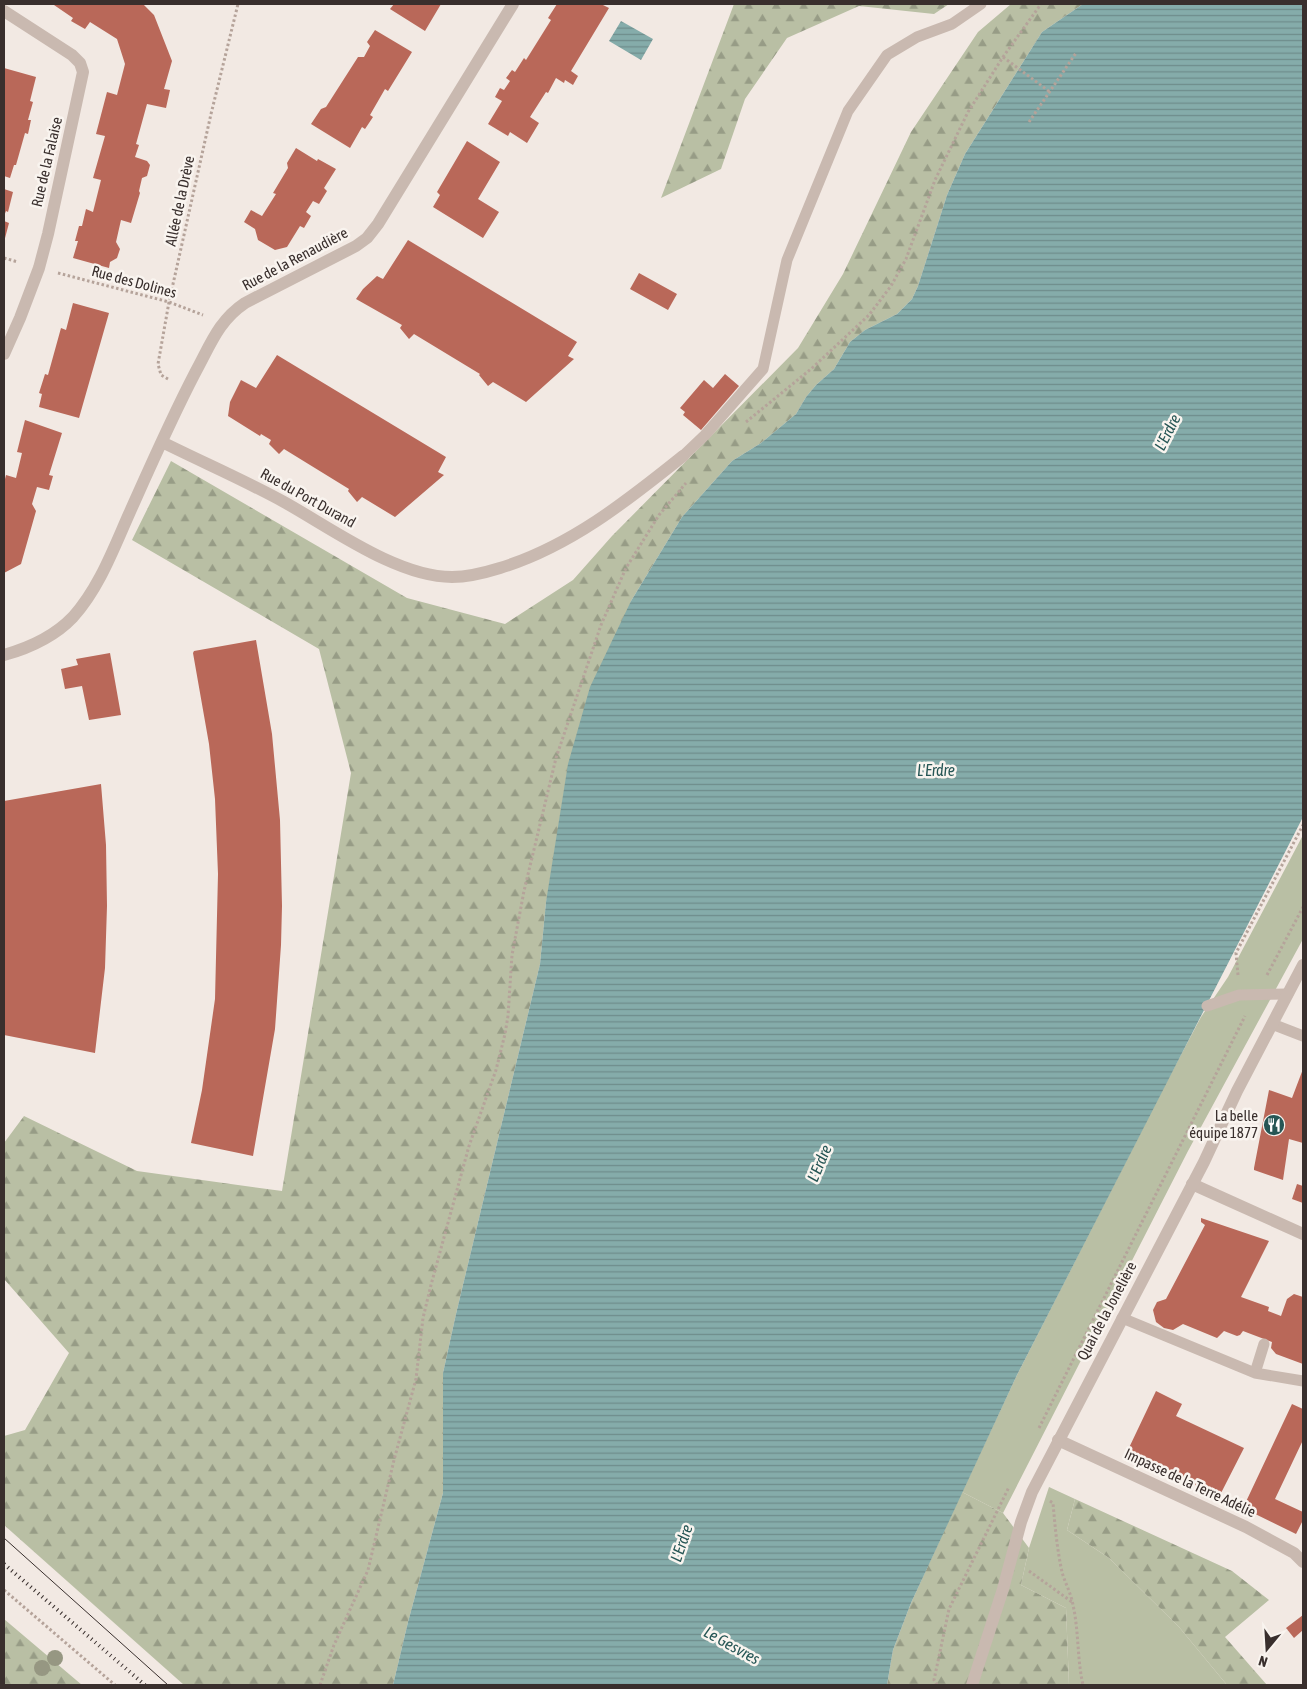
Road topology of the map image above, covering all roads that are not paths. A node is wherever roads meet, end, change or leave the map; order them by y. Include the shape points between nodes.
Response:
1 (513, 4) edge
2 (981, 4) edge
3 (4, 11) edge
4 (4, 354) edge
5 (162, 442) junction
6 (682, 456) joint
7 (4, 655) edge
8 (1303, 965) edge
9 (1288, 994) junction
10 (1206, 1006) dead end
11 (1272, 1024) junction
12 (1303, 1036) edge
13 (1192, 1184) junction
14 (1303, 1234) edge
15 (1122, 1318) junction
16 (1264, 1344) dead end
17 (1255, 1373) junction
18 (1303, 1381) edge
19 (1058, 1440) junction
20 (1303, 1562) edge
21 (972, 1685) edge

1 - 5 street, Rue de la Renaudière via 367,238 244,303 228,316
2 - 6 lane via 952,24 917,37 887,56 848,110 787,260 763,369 705,435
3 - 4 street, Rue de la Falaise via 72,55 83,72 39,268
5 - 6 street, Rue du Port Durand via 283,501 384,558 410,569 451,577 478,574 522,561 578,532 628,500
5 - 7 street via 87,600 72,618 40,642
8 - 9 street, Quai de la Jonelière
9 - 10 lane via 1239,995
9 - 11 street, Quai de la Jonelière
11 - 12 lane
11 - 13 street, Quai de la Jonelière
13 - 14 street
13 - 15 street, Quai de la Jonelière
15 - 17 lane
15 - 19 street, Quai de la Jonelière
16 - 17 lane
17 - 18 lane
19 - 20 street, Impasse de la Terre Adélie via 1246,1527 1294,1553
19 - 21 street, Quai de la Jonelière via 1021,1522

